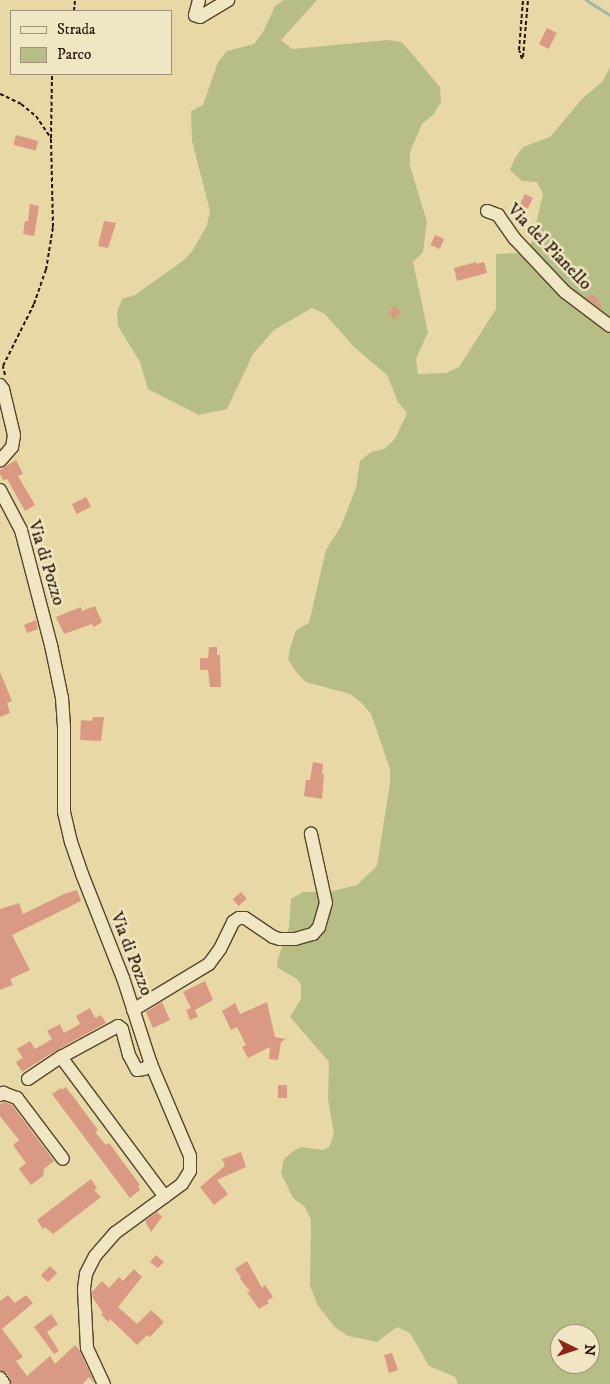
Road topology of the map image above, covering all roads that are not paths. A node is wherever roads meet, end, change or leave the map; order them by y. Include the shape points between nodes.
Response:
1 (199, 0) edge
2 (228, 0) edge
3 (487, 211) dead end
4 (610, 326) edge
5 (2, 387) edge
6 (0, 461) edge
7 (0, 490) edge
8 (311, 834) dead end
9 (133, 1010) junction
10 (61, 1058) junction
11 (151, 1064) junction
12 (28, 1079) dead end
13 (0, 1095) edge
14 (63, 1158) dead end
15 (165, 1197) junction
16 (0, 1378) edge
17 (4, 1384) edge
18 (104, 1384) edge

1 - 2 street via 195,15 200,17
3 - 4 street, Via del Pianello via 498,215 515,239 565,292
5 - 6 street via 14,435 12,447
7 - 9 street, Via di Pozzo via 21,530 62,698 64,812 71,842
8 - 9 street via 326,903 319,927 313,934 280,939 245,918 239,918 233,922 209,964
9 - 11 street, Via di Pozzo
10 - 11 street via 118,1026 137,1070 144,1070
10 - 12 street
10 - 15 street
11 - 15 street, Via di Pozzo via 190,1156 187,1178
13 - 14 street via 17,1098
15 - 18 street, Via di Pozzo via 110,1238 86,1274 87,1348
16 - 17 street

